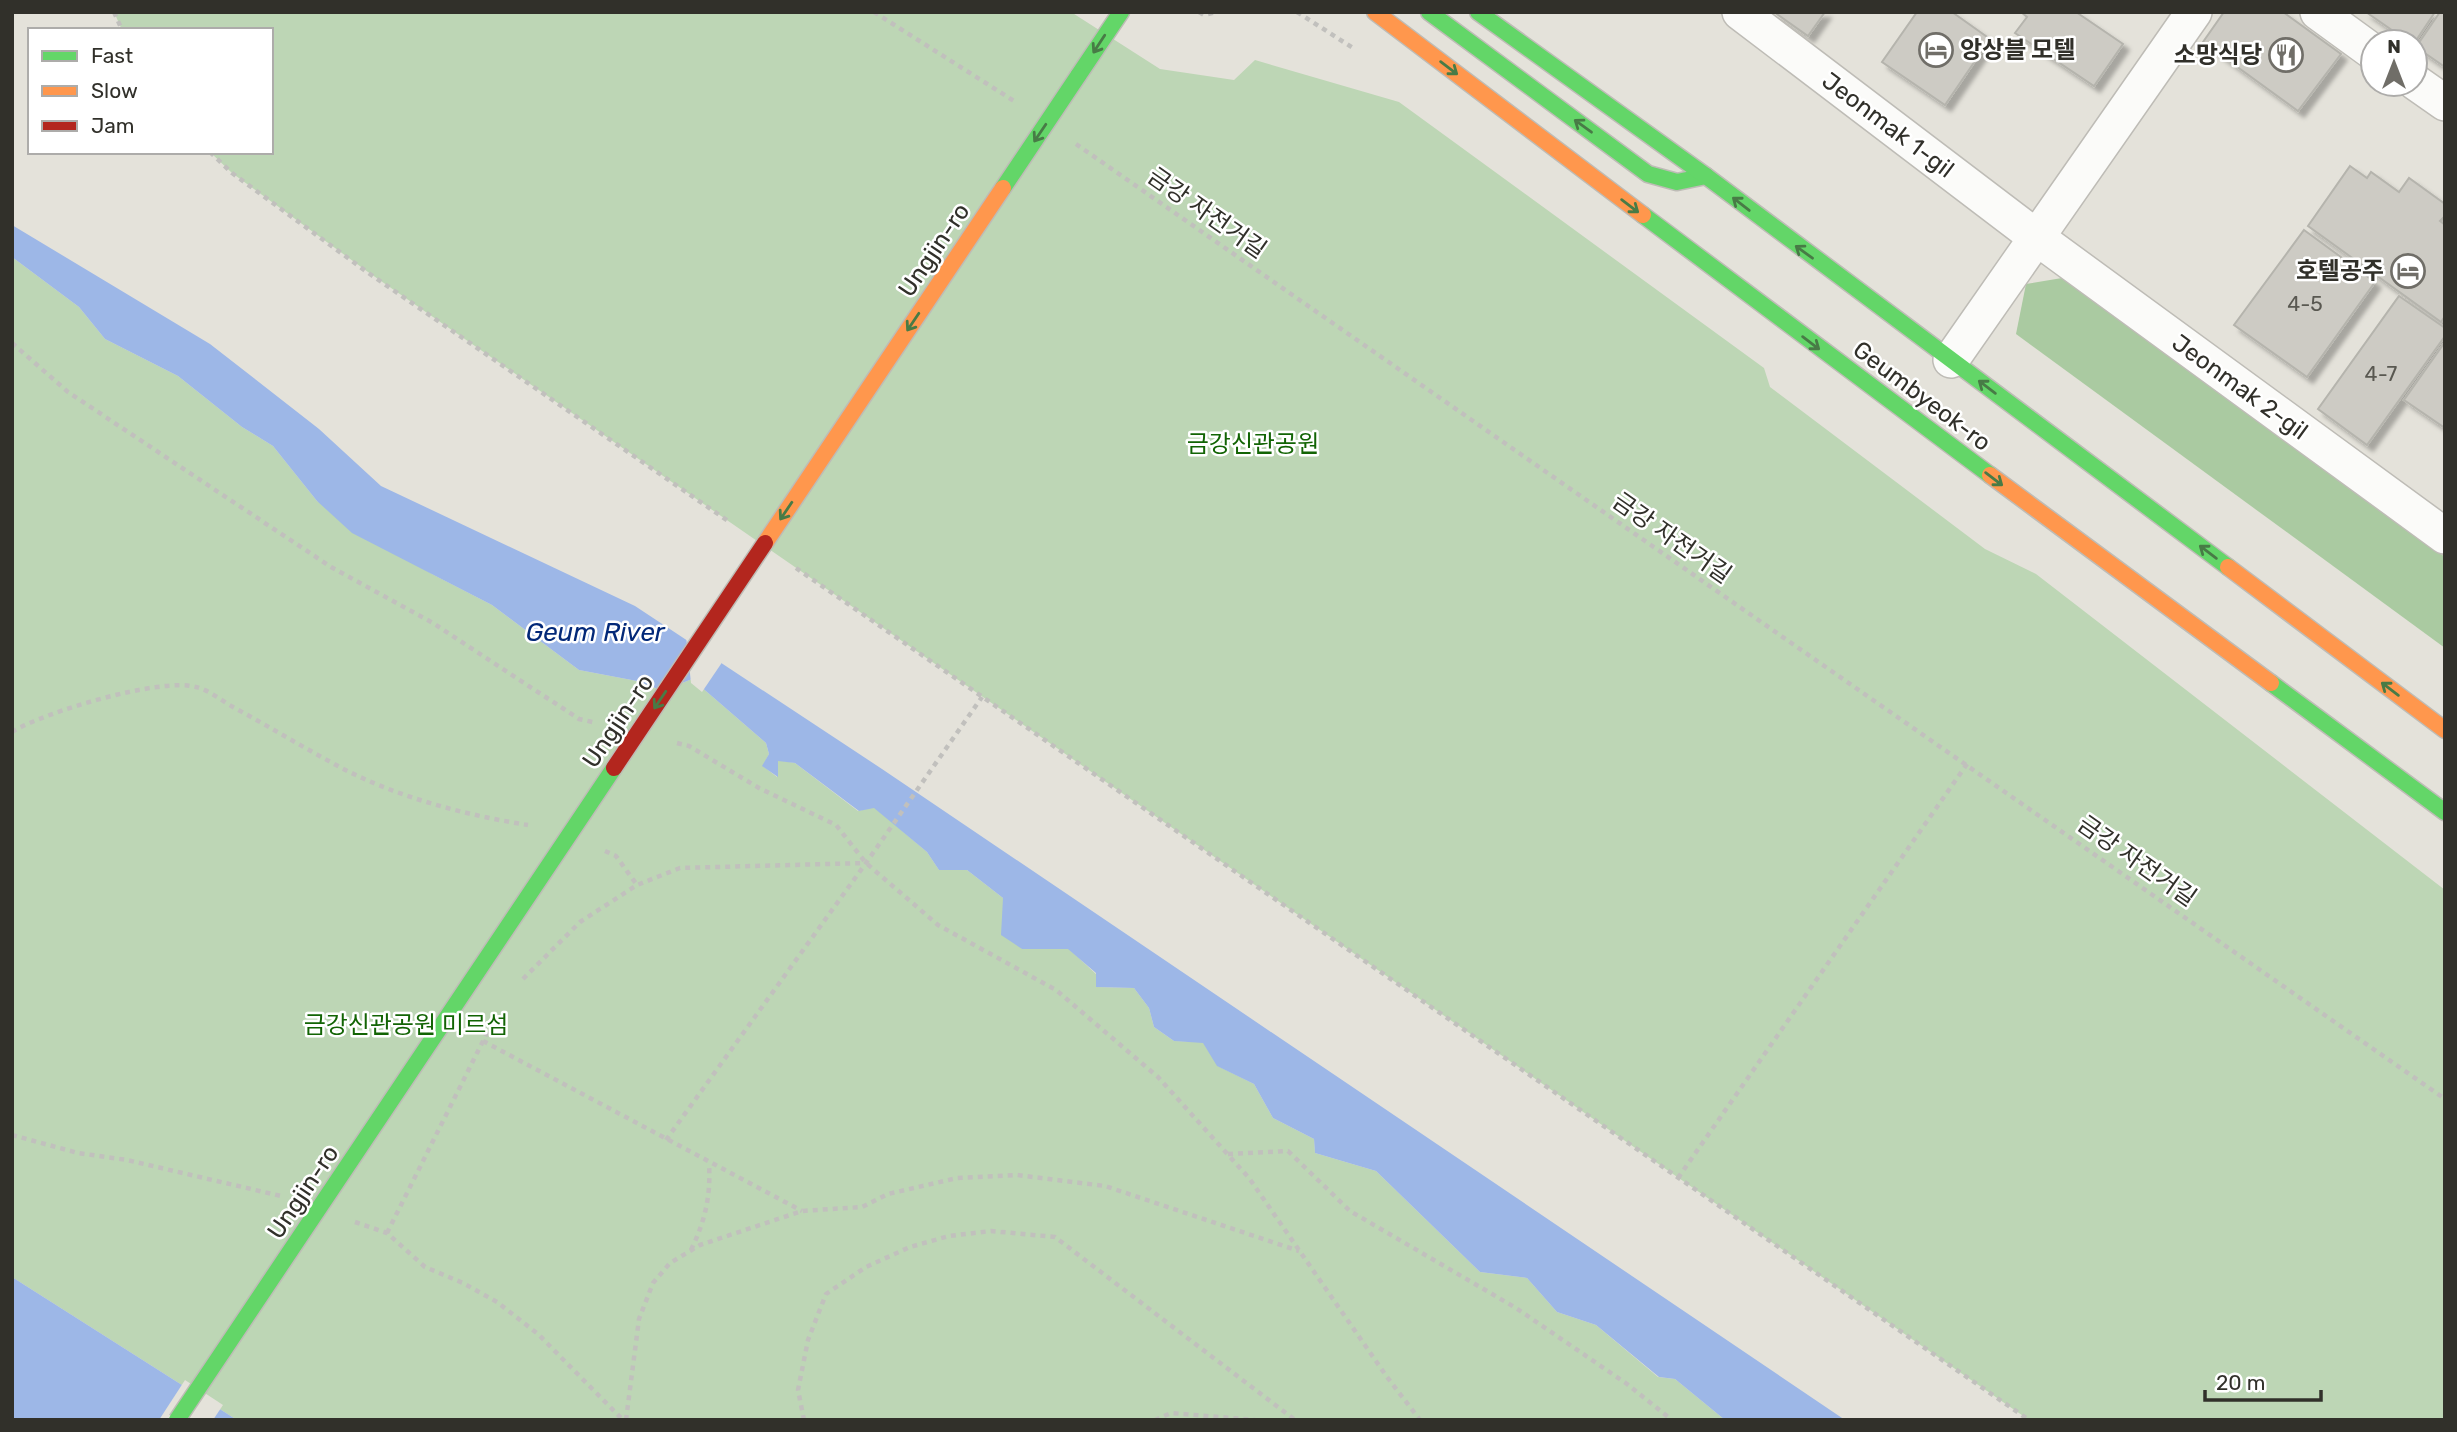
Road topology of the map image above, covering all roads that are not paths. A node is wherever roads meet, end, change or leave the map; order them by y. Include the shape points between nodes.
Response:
1 (1121, 12) edge
2 (1375, 12) edge
3 (1429, 12) edge
4 (1478, 12) edge
5 (1493, 12) edge
6 (1740, 12) edge
7 (2194, 12) edge
8 (2318, 12) edge
9 (1409, 15) dead end
10 (1415, 42) junction
11 (2359, 42) edge
12 (1524, 44) junction
13 (2429, 92) edge
14 (2445, 103) edge
15 (1706, 176) junction
16 (2036, 237) junction
17 (1951, 360) junction
18 (2445, 536) edge
19 (2445, 730) edge
20 (2445, 812) edge
21 (177, 1420) edge

1 -> 21 main road, Ungjin-ro, bridge
2 - 10 main road, Geumbyeok-ro
15 -> 3 main road via 1692,183 1672,183 1648,174
4 - 12 main road, Geumbyeok-ro
5 - 12 main road
6 - 16 street, Jeonmak 1-gil
7 - 16 street
8 - 11 street
9 - 10 main road via 1408,30
10 -> 20 main road, Geumbyeok-ro via 1799,334
12 - 15 main road, Geumbyeok-ro
13 - 14 street
17 -> 15 main road, Geumbyeok-ro
16 - 17 street
16 - 18 street, Jeonmak 2-gil
19 -> 17 main road, Geumbyeok-ro

